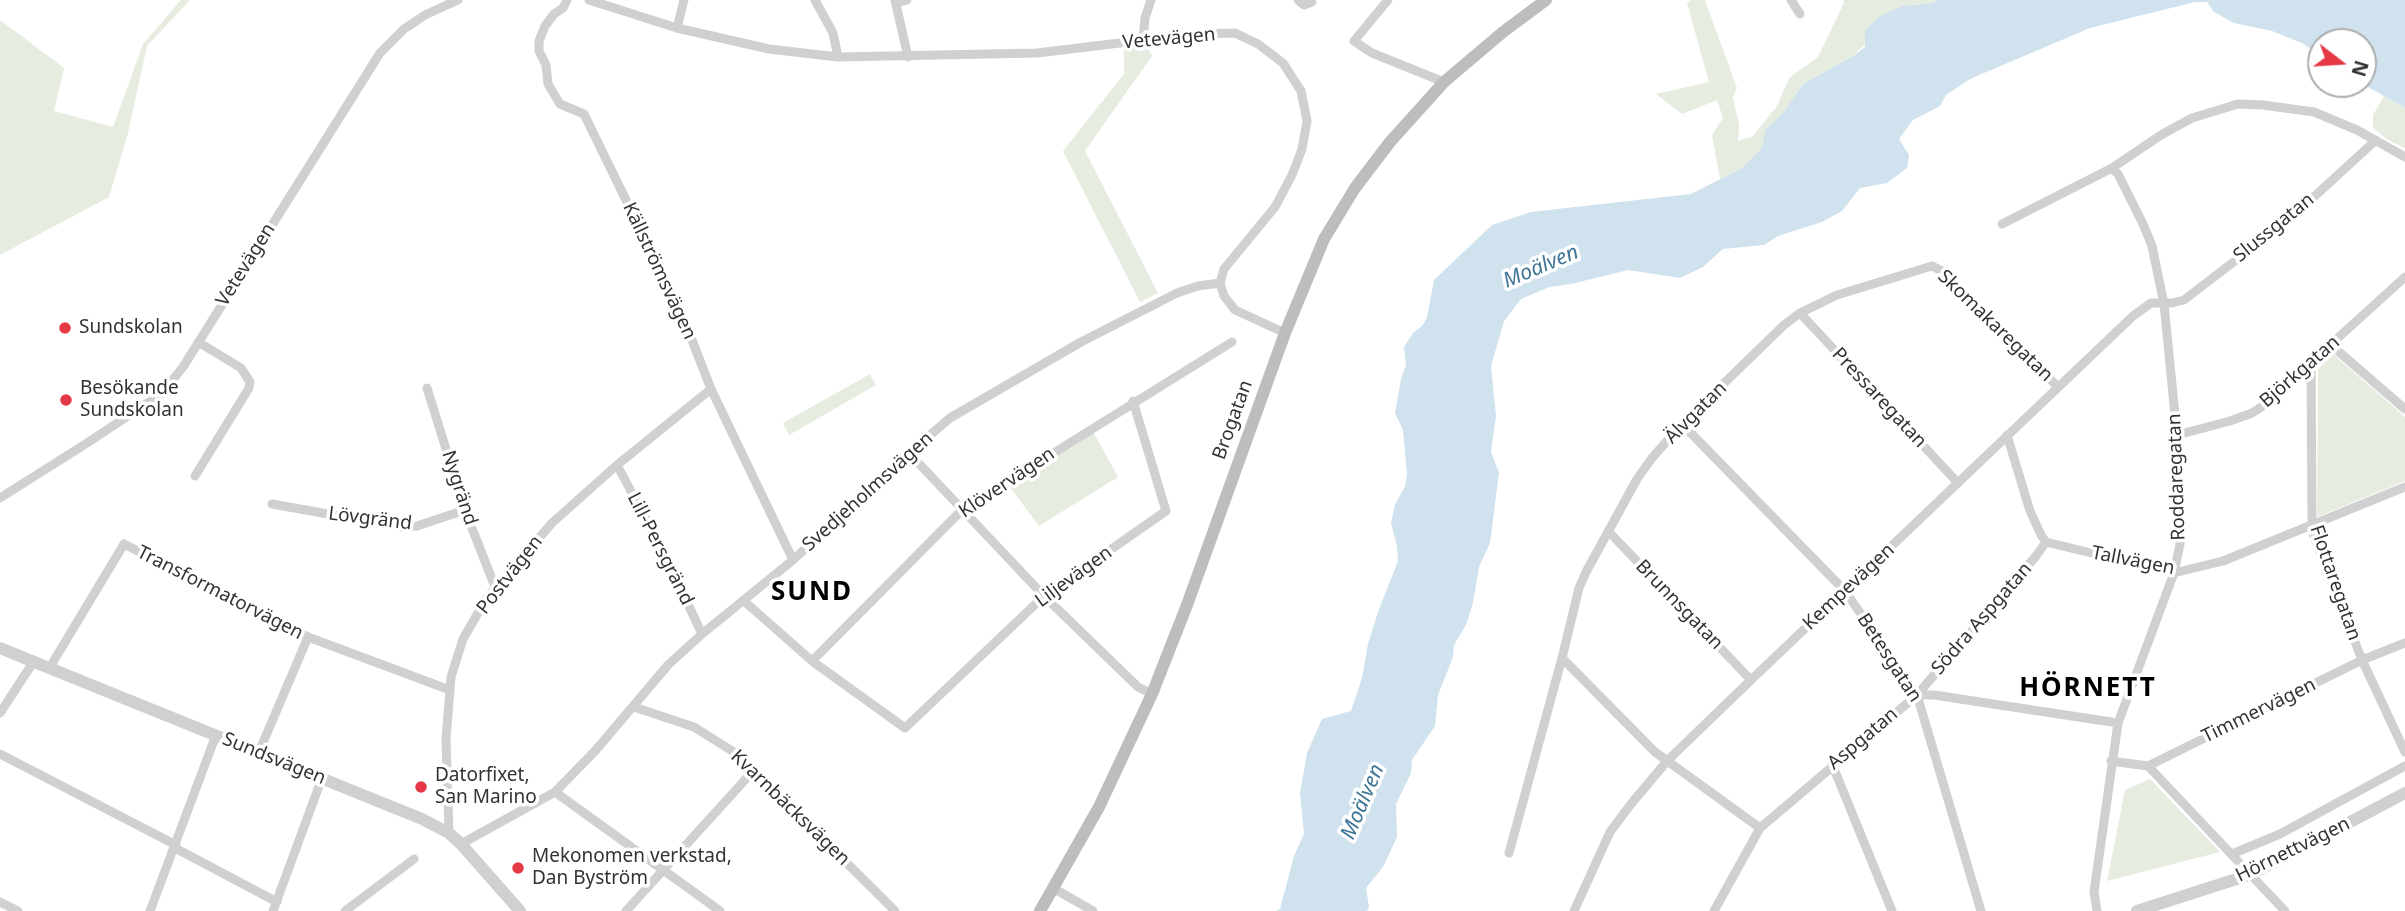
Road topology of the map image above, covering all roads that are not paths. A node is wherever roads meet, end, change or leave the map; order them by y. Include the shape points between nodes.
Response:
1 (458, 0) edge
2 (567, 0) edge
3 (589, 0) edge
4 (684, 0) edge
5 (815, 0) edge
6 (907, 0) edge
7 (1151, 0) edge
8 (1298, 0) edge
9 (1310, 0) edge
10 (1388, 0) edge
11 (1546, 0) edge
12 (1791, 0) edge
13 (896, 2) edge
14 (1800, 14) dead end
15 (677, 28) junction
16 (1143, 40) junction
17 (838, 57) junction
18 (908, 57) junction
19 (1444, 82) junction
20 (2376, 140) junction
21 (2405, 157) edge
22 (2112, 167) junction
23 (2002, 224) dead end
24 (1932, 266) joint
25 (2405, 277) edge
26 (1220, 284) junction
27 (2164, 304) junction
28 (1800, 313) junction
29 (1285, 333) junction
30 (198, 342) junction
31 (1232, 342) dead end
32 (2331, 345) junction
33 (2311, 362) junction
34 (2057, 386) junction
35 (427, 388) dead end
36 (711, 389) junction
37 (1133, 401) junction
38 (2405, 409) edge
39 (1682, 424) junction
40 (2007, 435) junction
41 (2177, 435) junction
42 (909, 453) junction
43 (617, 465) junction
44 (195, 476) dead end
45 (1958, 483) junction
46 (2405, 486) edge
47 (0, 498) edge
48 (272, 504) dead end
49 (465, 510) junction
50 (962, 510) junction
51 (2312, 525) junction
52 (1608, 531) junction
53 (2046, 542) junction
54 (793, 560) junction
55 (2174, 573) junction
56 (495, 587) junction
57 (1845, 591) junction
58 (1044, 596) junction
59 (744, 601) junction
60 (702, 634) junction
61 (308, 637) junction
62 (2405, 643) edge
63 (0, 648) edge
64 (1562, 658) junction
65 (2362, 660) junction
66 (34, 661) junction
67 (812, 661) junction
68 (50, 667) junction
69 (1751, 680) junction
70 (450, 690) junction
71 (1152, 694) junction
72 (1917, 695) junction
73 (634, 707) junction
74 (0, 713) edge
75 (2118, 723) junction
76 (216, 735) junction
77 (260, 751) junction
78 (2405, 752) edge
79 (0, 754) edge
80 (1667, 761) junction
81 (2111, 761) junction
82 (1832, 764) junction
83 (2148, 766) junction
84 (2405, 766) edge
85 (754, 770) junction
86 (322, 778) junction
87 (555, 792) junction
88 (2405, 793) edge
89 (1759, 828) junction
90 (449, 833) junction
91 (461, 844) junction
92 (176, 847) junction
93 (1509, 853) dead end
94 (2232, 854) junction
95 (414, 859) dead end
96 (662, 870) junction
97 (2252, 874) junction
98 (1053, 888) junction
99 (0, 902) edge
100 (275, 907) edge
101 (18, 911) edge
102 (150, 911) edge
103 (345, 911) edge
104 (520, 911) edge
105 (626, 911) edge
106 (720, 911) edge
107 (895, 911) edge
108 (1040, 911) edge
109 (1093, 911) edge
110 (1574, 911) edge
111 (1714, 911) edge
112 (1892, 911) edge
113 (1981, 911) edge
114 (2097, 911) edge
115 (2137, 911) edge
116 (2285, 911) edge

1 - 30 street, Vetevägen via 404,29 380,53
2 - 36 street, Källströmsvägen via 545,26 539,41 548,84 560,104 584,114 683,317
3 - 15 street, Vetevägen
4 - 15 street
5 - 17 street via 833,33
6 - 13 street
7 - 16 street
8 - 9 street via 1304,5
10 - 19 street via 1354,41
11 - 19 main road, Brogatan
12 - 14 street
13 - 18 street
15 - 17 street, Vetevägen via 769,49
16 - 18 street, Vetevägen via 1037,53
16 - 26 street, Vetevägen via 1235,33 1283,63 1301,91 1307,121 1303,149 1275,207 1224,269
17 - 18 street, Vetevägen
19 - 29 main road, Brogatan via 1355,188 1324,239
20 - 21 street
20 - 22 street via 2314,112 2238,104 2192,118
20 - 27 street, Slussgatan via 2292,217 2183,300
22 - 23 street
22 - 27 street, Roddaregatan via 2152,246
24 - 28 street, Älvgatan via 1837,295
24 - 34 street, Skomakaregatan
25 - 32 street, Björkgatan
26 - 29 street via 1235,310
26 - 42 street, Svedjeholmsvägen via 1177,293 1081,342 950,418
27 - 34 street, Kempevägen via 2147,304
27 - 41 street, Roddaregatan
28 - 39 street, Älvgatan
28 - 45 street, Pressaregatan
29 - 71 main road, Brogatan
30 - 44 street via 241,368 250,382
30 - 47 street, Vetevägen via 161,394
31 - 37 street, Klövervägen
32 - 33 street, Björkgatan
32 - 38 street
33 - 41 street, Björkgatan via 2252,413
33 - 51 street, Flottaregatan
34 - 40 street, Kempevägen
35 - 49 street, Nygränd
36 - 43 street, Postvägen
36 - 54 street, Källströmsvägen
37 - 50 street, Klövervägen
37 - 58 street, Liljevägen via 1166,511
39 - 52 street, Älvgatan via 1644,468
39 - 57 street, Betesgatan
40 - 45 street, Kempevägen
40 - 53 street via 2030,511
41 - 55 street, Roddaregatan via 2180,544
42 - 50 street
42 - 54 street, Svedjeholmsvägen
43 - 56 street, Postvägen via 552,523
43 - 60 street, Lill-Persgränd
45 - 57 street, Kempevägen
46 - 51 street, Tallvägen
48 - 49 street, Lövgränd via 401,527
49 - 56 street, Nygränd
50 - 58 street
50 - 67 street, Klövervägen
51 - 55 street, Tallvägen via 2223,561
51 - 65 street, Flottaregatan
52 - 64 street, Älvgatan via 1579,588
52 - 69 street, Brunnsgatan
53 - 55 street, Tallvägen
53 - 72 street, Södra Aspgatan
54 - 59 street, Svedjeholmsvägen
55 - 75 street, Roddaregatan
56 - 70 street, Postvägen via 463,639
57 - 69 street, Kempevägen
57 - 72 street, Betesgatan
58 - 67 street, Liljevägen via 905,728
58 - 71 street via 1138,687
59 - 60 street, Svedjeholmsvägen
59 - 67 street
60 - 73 street, Svedjeholmsvägen via 668,665
61 - 68 street, Transformatorvägen via 124,544
61 - 70 street, Transformatorvägen
61 - 77 street
62 - 65 street, Timmervägen
63 - 66 street, Sundsvägen
64 - 80 street
64 - 93 street, Älvgatan
65 - 78 street, Flottaregatan
65 - 83 street, Timmervägen
66 - 68 street, Sundsvägen
66 - 74 street
68 - 76 street, Sundsvägen
69 - 80 street, Kempevägen
70 - 90 street, Postvägen via 446,738
71 - 98 main road, Brogatan via 1099,807
72 - 75 street, Aspgatan
72 - 82 street, Aspgatan
72 - 113 street, Betesgatan
73 - 85 street, Kvarnbäcksvägen via 694,727
73 - 87 street, Svedjeholmsvägen
75 - 81 street, Roddaregatan
76 - 77 street, Sundsvägen
76 - 92 street
77 - 86 street, Sundsvägen
79 - 92 street
80 - 89 street
80 - 110 street, Kempevägen via 1610,832
81 - 83 street
81 - 114 street, Roddaregatan via 2094,892
82 - 89 street, Aspgatan
82 - 112 street
83 - 94 street
84 - 94 street via 2280,834
85 - 96 street
85 - 107 street, Kvarnbäcksvägen
86 - 90 street, Sundsvägen
86 - 100 street
87 - 91 street, Svedjeholmsvägen
87 - 96 street
88 - 97 street, Hörnettvägen
89 - 111 street, Aspgatan
90 - 91 street, Sundsvägen
91 - 104 street, Sundsvägen
92 - 100 street
92 - 102 street
94 - 97 street
95 - 103 street
96 - 105 street
96 - 106 street
97 - 115 street, Hörnettvägen
97 - 116 street
98 - 108 main road, Brogatan
98 - 109 street
99 - 101 street

